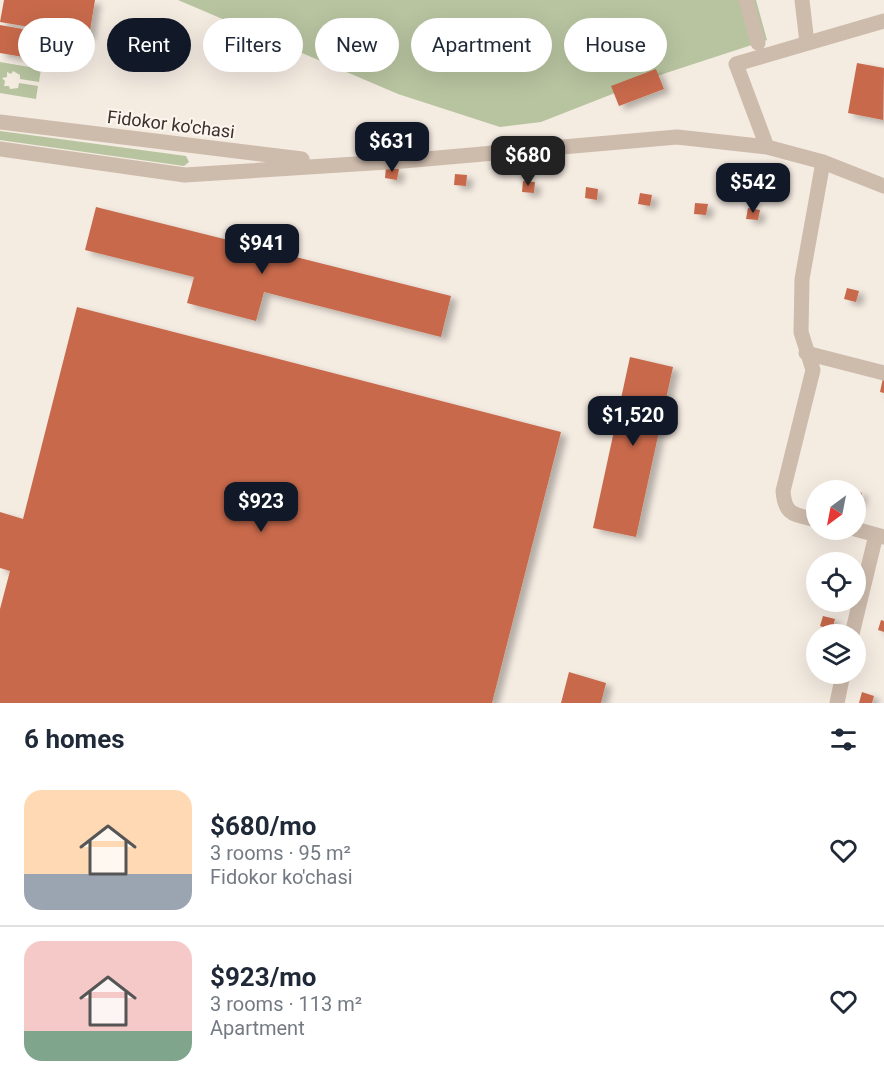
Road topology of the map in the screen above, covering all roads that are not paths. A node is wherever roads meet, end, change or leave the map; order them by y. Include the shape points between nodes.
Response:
1 (746, 0) edge
2 (802, 0) edge
3 (884, 21) edge
4 (807, 43) junction
5 (758, 44) dead end
6 (0, 122) edge
7 (767, 147) junction
8 (0, 149) edge
9 (824, 162) junction
10 (338, 163) junction
11 (884, 186) edge
12 (806, 353) junction
13 (884, 373) edge
14 (806, 518) edge
15 (880, 536) edge
16 (855, 624) edge
17 (841, 684) edge
18 (837, 703) edge

1 - 5 street
2 - 4 street
3 - 4 street
4 - 7 street via 736,64
6 - 10 street, Fidokor ko'chasi
7 - 9 street, Fidokor ko'chasi
7 - 10 street, Fidokor ko'chasi via 677,137
8 - 10 street, Fidokor ko'chasi via 185,175
9 - 11 street, Fidokor ko'chasi
9 - 12 street via 802,279 801,332
12 - 13 street
12 - 14 street via 813,370 783,491 784,505 791,514
15 - 16 street
17 - 18 street

